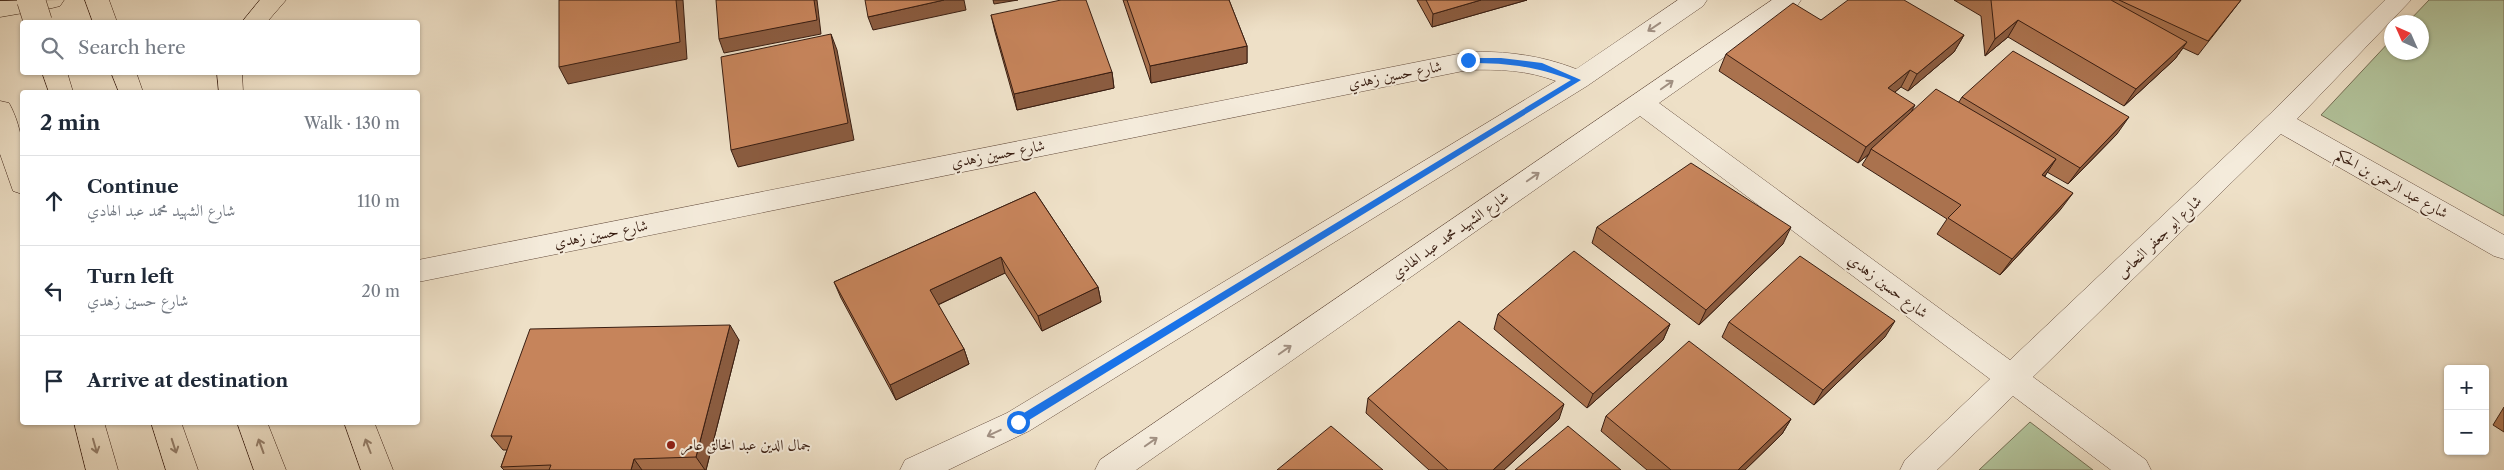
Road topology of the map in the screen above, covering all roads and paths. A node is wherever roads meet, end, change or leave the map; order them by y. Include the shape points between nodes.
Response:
1 (31, 0) edge
2 (52, 0) edge
3 (97, 0) edge
4 (274, 0) edge
5 (1694, 0) edge
6 (1789, 0) edge
7 (2399, 0) edge
8 (0, 10) edge
9 (37, 20) edge
10 (104, 20) edge
11 (256, 20) edge
12 (55, 75) edge
13 (125, 75) edge
14 (230, 75) edge
15 (1578, 80) junction
16 (60, 90) edge
17 (130, 90) edge
18 (231, 90) edge
19 (1641, 103) junction
20 (0, 110) edge
21 (2279, 121) junction
22 (20, 177) edge
23 (2504, 248) edge
24 (420, 271) edge
25 (2013, 379) junction
26 (89, 425) edge
27 (167, 425) edge
28 (253, 425) edge
29 (360, 425) edge
30 (923, 468) edge
31 (102, 470) edge
32 (182, 470) edge
33 (270, 470) edge
34 (377, 470) edge
35 (1111, 470) edge
36 (1916, 470) edge
37 (2135, 470) edge

1 - 9 main road, bridge
2 - 8 main road
3 - 10 main road
4 - 11 main road
5 -> 15 street
19 -> 6 street, شارع الشهيد محمد عبد الهادي
7 - 21 street, شارع ابو جعفر النحاس
12 - 16 main road
13 - 17 main road
14 - 18 main road
15 - 24 street, شارع حسين زهدي via 1542,66 1501,60 1468,60
15 -> 30 street via 1018,422
19 - 25 street, شارع حسين زهدي
35 -> 19 street, شارع الشهيد محمد عبد الهادي
20 - 22 main road
21 - 23 street, شارع عبد الرحمن بن الحكم
21 - 25 street, شارع ابو جعفر النحاس
25 - 36 street, شارع ابو جعفر النحاس
25 - 37 street, شارع حسين زهدي
26 -> 31 main road
27 -> 32 main road
33 -> 28 main road
34 -> 29 main road

